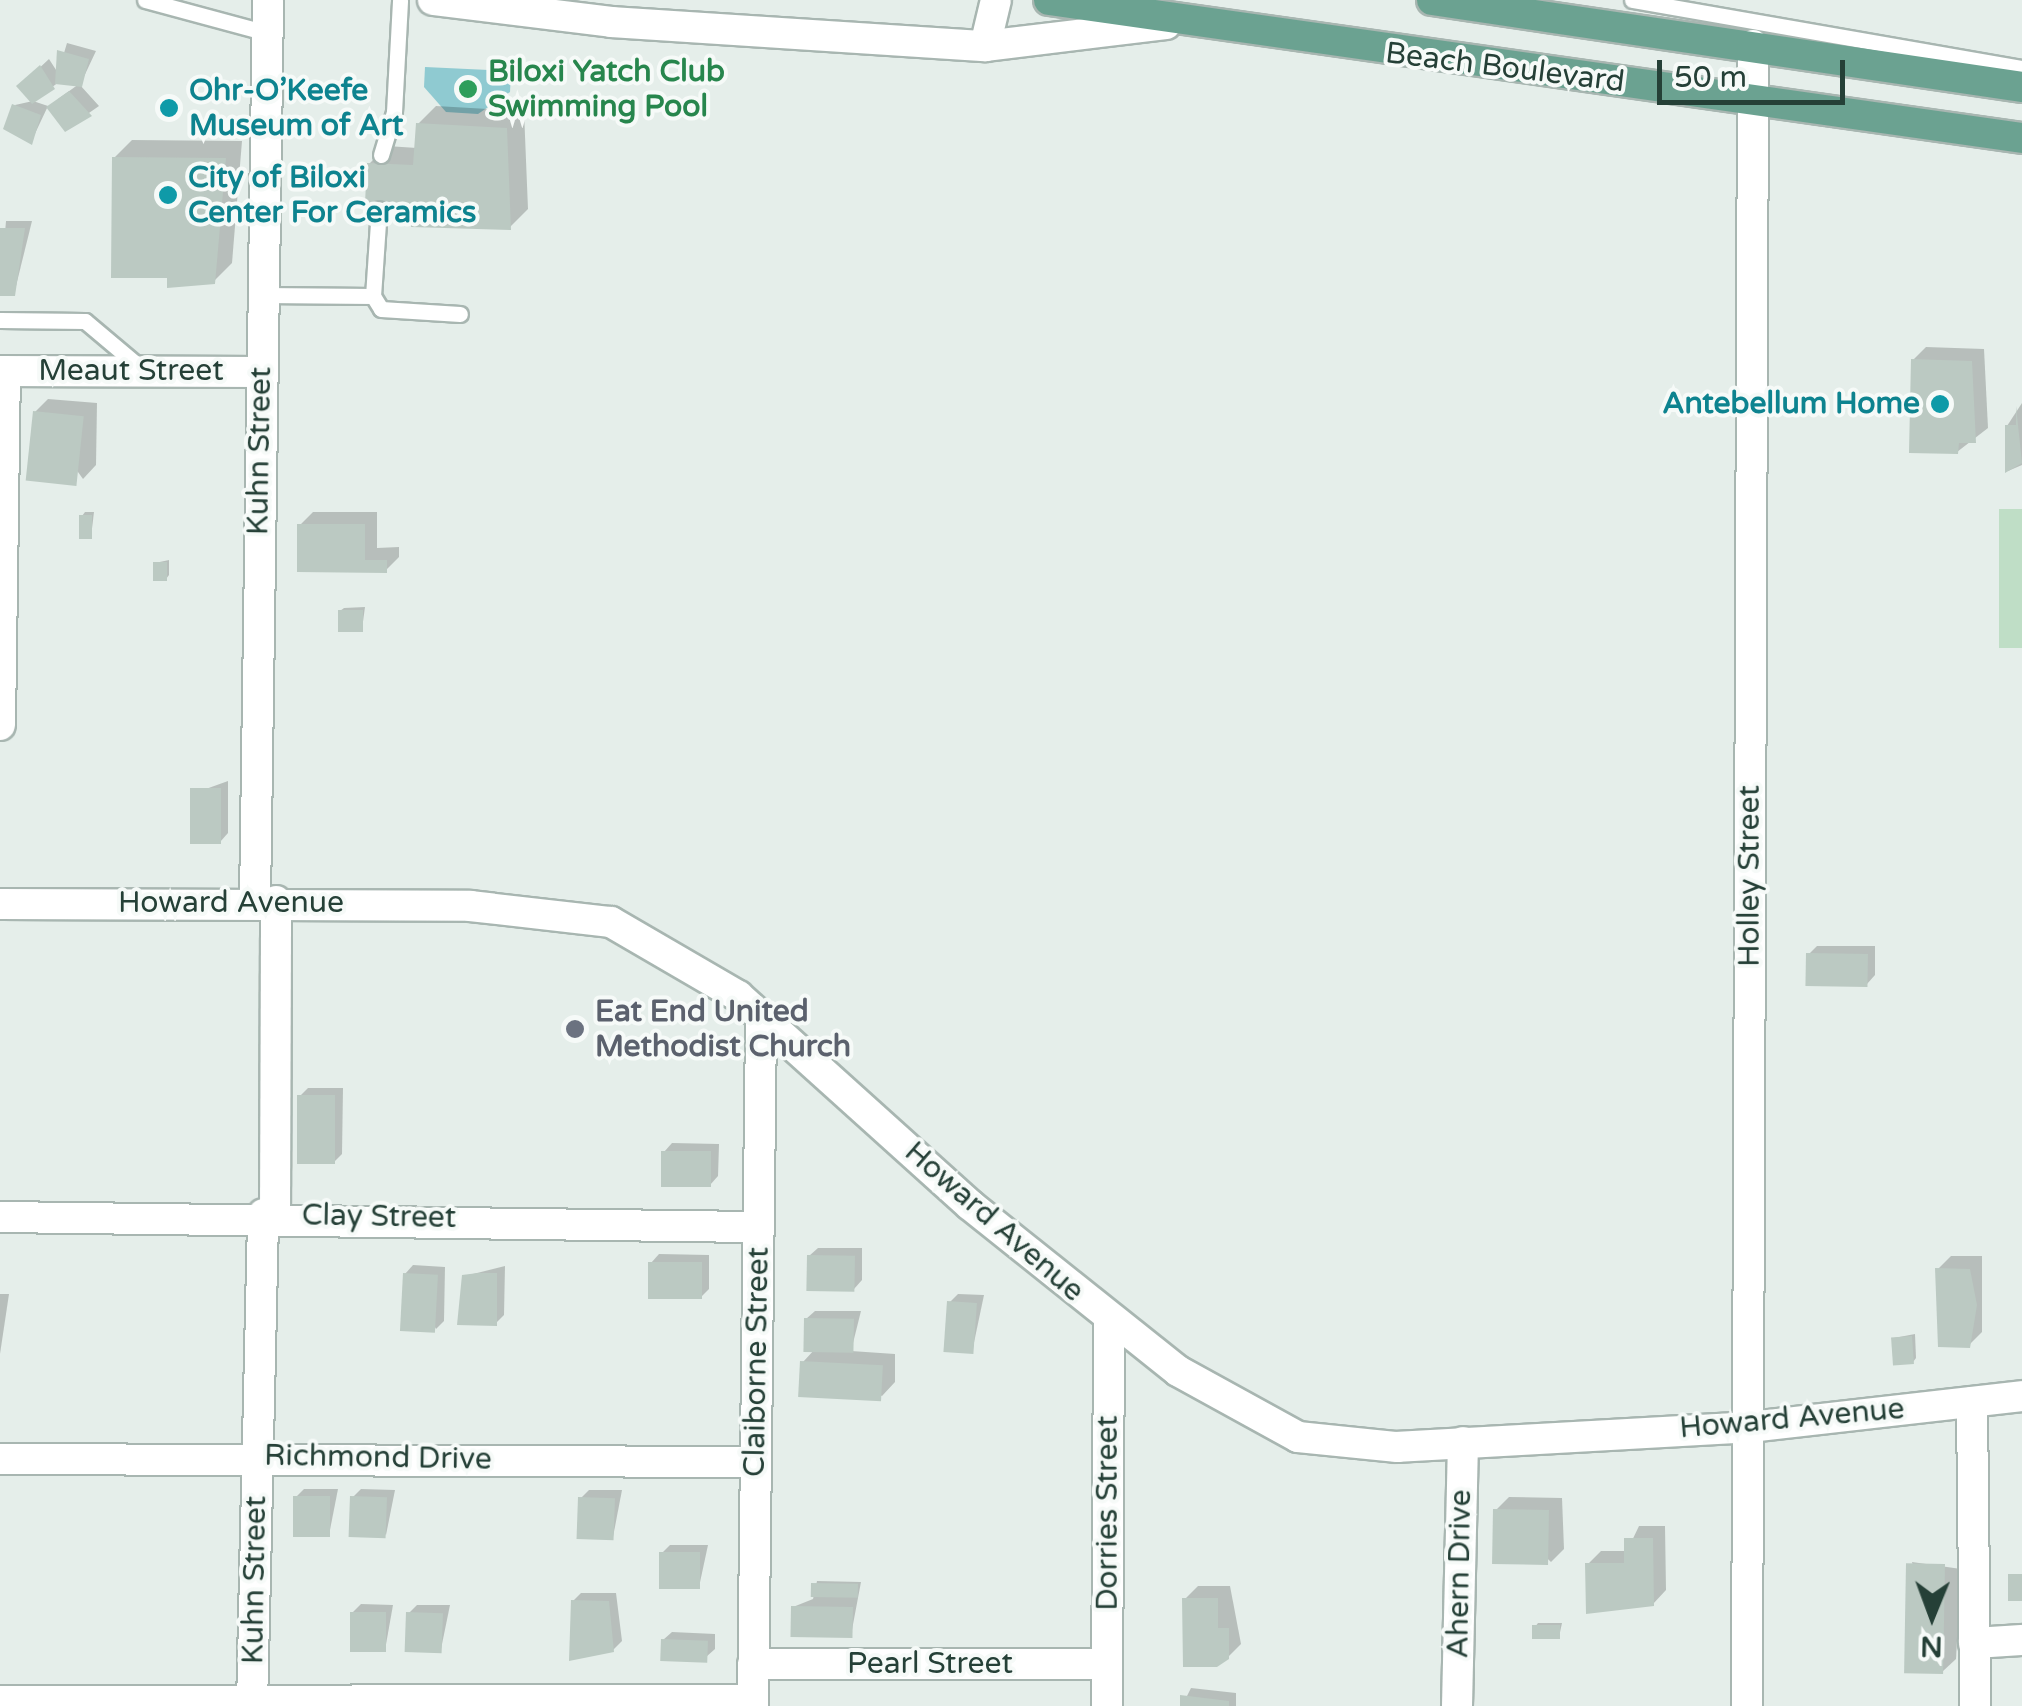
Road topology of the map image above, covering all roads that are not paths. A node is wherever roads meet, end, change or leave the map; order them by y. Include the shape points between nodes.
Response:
1 (145, 0) edge
2 (268, 0) edge
3 (400, 0) edge
4 (433, 0) edge
5 (996, 0) edge
6 (1048, 0) edge
7 (1432, 0) edge
8 (1632, 0) edge
9 (615, 11) edge
10 (1187, 23) junction
11 (267, 33) junction
12 (1753, 45) junction
13 (985, 46) junction
14 (2022, 68) edge
15 (2022, 87) edge
16 (1751, 98) junction
17 (2022, 138) edge
18 (381, 155) dead end
19 (378, 208) dead end
20 (263, 295) junction
21 (373, 296) junction
22 (460, 314) dead end
23 (0, 320) edge
24 (2, 371) edge
25 (146, 371) junction
26 (261, 372) junction
27 (0, 725) edge
28 (266, 901) junction
29 (0, 904) edge
30 (762, 1018) junction
31 (269, 1214) junction
32 (0, 1217) edge
33 (758, 1227) junction
34 (1109, 1319) junction
35 (2022, 1396) edge
36 (1972, 1402) junction
37 (1751, 1426) junction
38 (1464, 1442) junction
39 (258, 1456) junction
40 (0, 1459) edge
41 (756, 1462) junction
42 (2022, 1640) edge
43 (1974, 1644) junction
44 (753, 1664) junction
45 (1107, 1664) junction
46 (0, 1701) edge
47 (753, 1703) edge
48 (252, 1704) edge
49 (1107, 1706) edge
50 (1457, 1706) edge
51 (1747, 1706) edge
52 (1975, 1706) edge

1 - 11 lane
2 - 11 street, Kuhn Street
3 - 18 lane via 394,112
4 - 9 street
5 - 13 street
6 - 10 main road, Beach Boulevard
7 - 12 main road, Beach Boulevard
8 - 14 lane
9 - 13 street
10 - 13 street
10 - 16 main road, Beach Boulevard
11 - 20 street, Kuhn Street
12 - 15 main road, Beach Boulevard
12 - 16 street, Holley Street
16 - 17 main road, Beach Boulevard
16 - 37 street, Holley Street
19 - 21 lane
20 - 21 lane
20 - 26 street, Kuhn Street
21 - 22 lane via 381,309
23 - 25 lane via 85,321
24 - 25 street, Meaut Street
24 - 27 street
25 - 26 street, Meaut Street
26 - 28 street, Kuhn Street
28 - 29 street, Howard Avenue
28 - 30 street, Howard Avenue via 541,910 611,922 698,966
28 - 31 street, Kuhn Street
30 - 33 street, Claiborne Street
30 - 34 street, Howard Avenue
31 - 32 street, Clay Street
31 - 33 street, Clay Street
31 - 39 street, Kuhn Street
33 - 41 street, Claiborne Street
34 - 38 street, Howard Avenue via 1178,1372 1298,1437 1348,1447
34 - 45 street, Dorries Street
35 - 36 street, Howard Avenue
36 - 37 street, Howard Avenue
36 - 43 street
37 - 38 street, Howard Avenue
37 - 51 street, Holley Street
38 - 50 street, Ahern Drive
39 - 40 street, Richmond Drive
39 - 41 street, Richmond Drive
39 - 48 street, Kuhn Street
41 - 44 street, Claiborne Street
42 - 43 street
43 - 52 street
44 - 45 street, Pearl Street
44 - 47 street, Claiborne Street
45 - 49 street, Dorries Street
46 - 48 street
47 - 48 street

